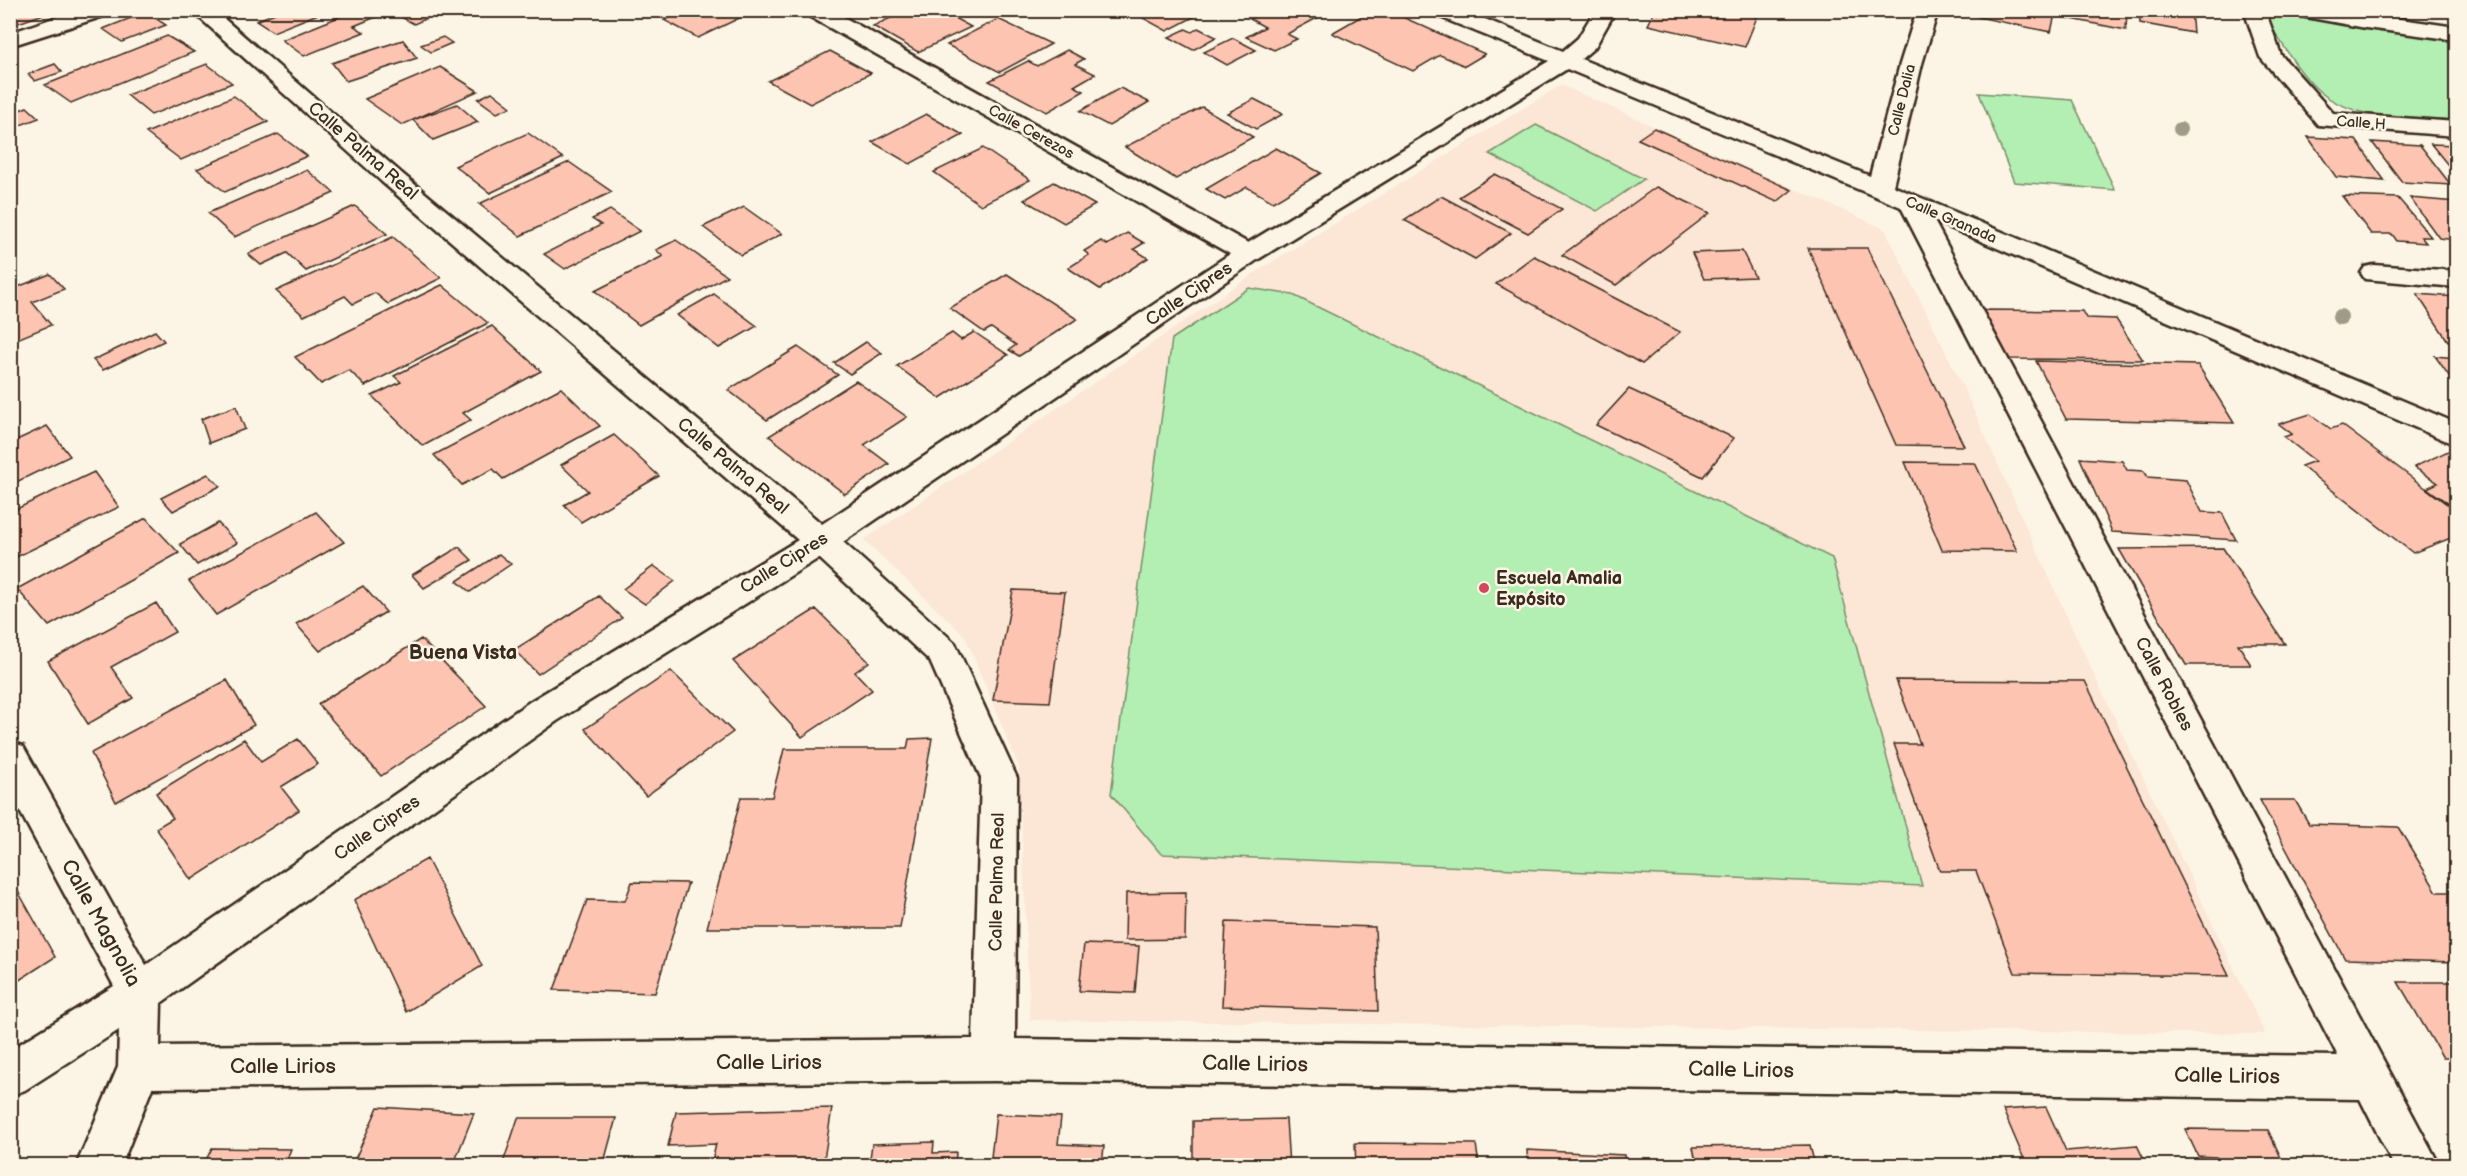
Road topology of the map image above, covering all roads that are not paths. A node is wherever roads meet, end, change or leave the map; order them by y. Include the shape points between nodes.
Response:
1 (99, 10) edge
2 (201, 10) edge
3 (815, 10) edge
4 (1443, 10) edge
5 (1606, 10) edge
6 (1928, 10) edge
7 (2254, 10) edge
8 (2300, 10) edge
9 (2457, 34) edge
10 (10, 40) edge
11 (1565, 61) junction
12 (2457, 129) edge
13 (1879, 190) junction
14 (1911, 202) junction
15 (1248, 254) junction
16 (2374, 273) dead end
17 (2457, 279) edge
18 (2457, 435) edge
19 (821, 540) junction
20 (10, 757) edge
21 (140, 993) junction
22 (994, 1060) junction
23 (139, 1067) junction
24 (10, 1075) edge
25 (2370, 1078) junction
26 (98, 1166) edge
27 (2418, 1166) edge

1 - 10 street
2 - 19 street, Calle Palma Real via 391,177
3 - 15 street, Calle Cerezos
4 - 11 street, Calle Granada
5 - 11 street, Calle Cipres via 1587,42
6 - 13 street, Calle Dalia
7 - 12 street, Calle H via 2271,57 2326,120
8 - 9 street
11 - 13 street, Calle Granada
11 - 15 street, Calle Cipres
13 - 14 street, Calle Granada
14 - 18 street, Calle Granada
14 - 25 street, Calle Robles
15 - 19 street, Calle Cipres
16 - 17 street
19 - 21 street, Calle Cipres via 544,711
19 - 22 street, Calle Palma Real via 943,653 999,778
20 - 21 street, Calle Magnolia
21 - 23 street, Calle Magnolia
21 - 24 street, Calle Cipres
22 - 23 street, Calle Lirios
22 - 25 street, Calle Lirios
23 - 26 street, Calle Magnolia
25 - 27 street, Calle Robles

